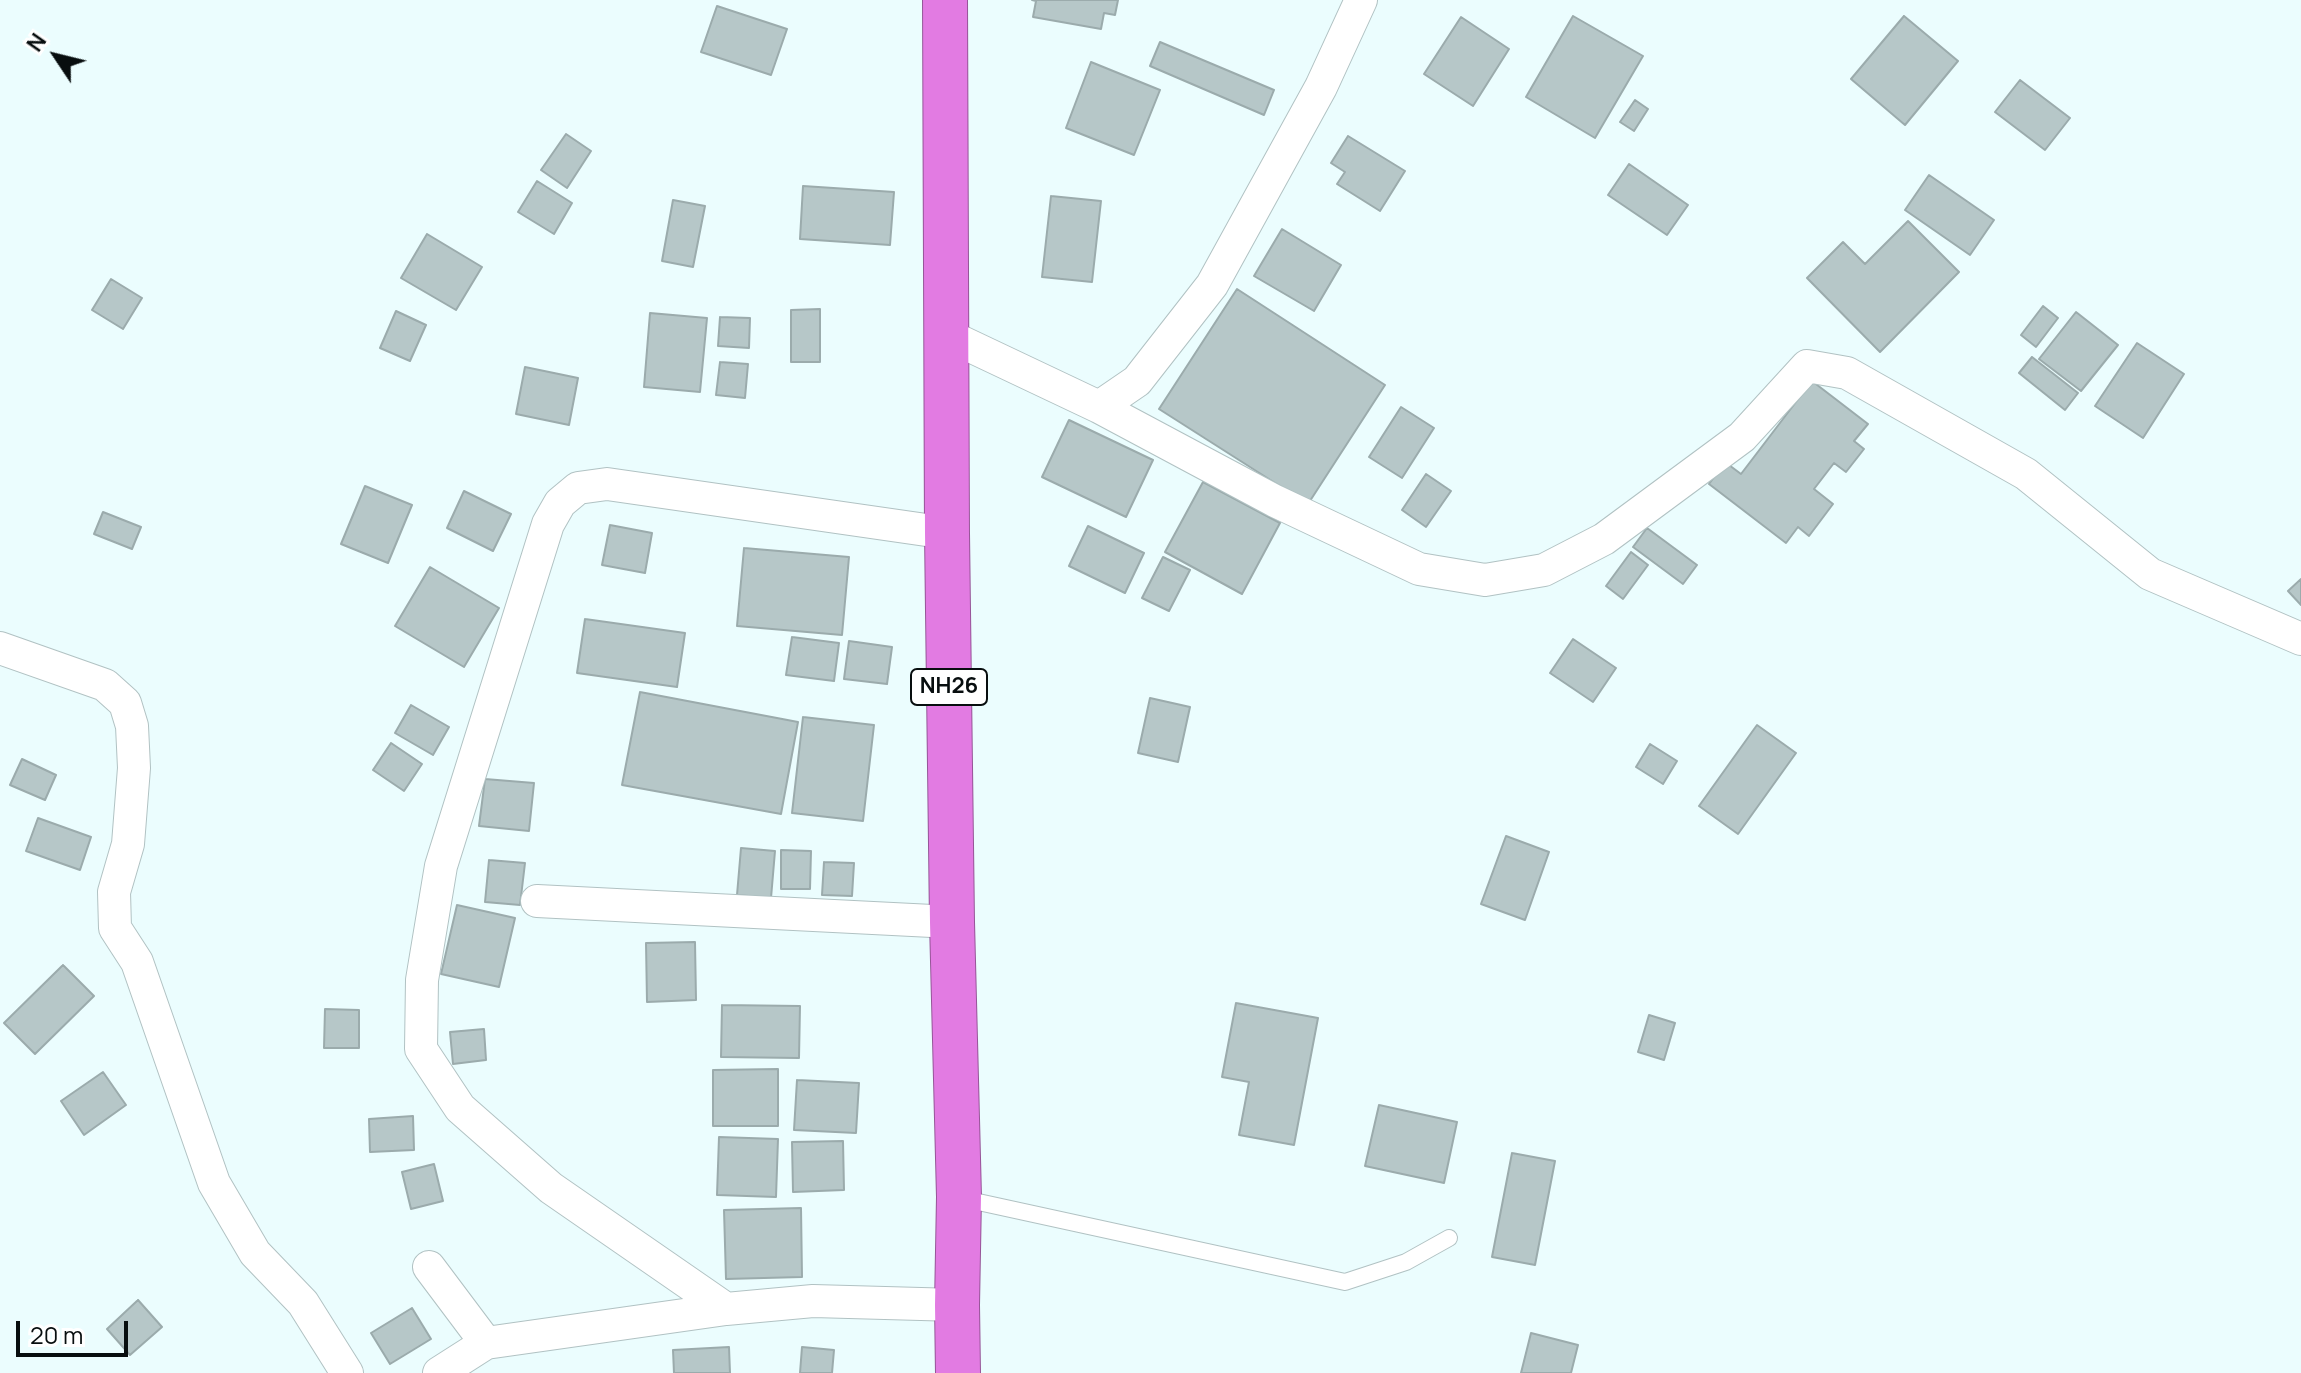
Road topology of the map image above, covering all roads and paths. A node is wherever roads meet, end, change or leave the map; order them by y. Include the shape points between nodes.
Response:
1 (945, 0) edge
2 (1361, 0) edge
3 (947, 335) junction
4 (1099, 407) junction
5 (947, 533) junction
6 (2301, 639) edge
7 (0, 648) edge
8 (537, 901) dead end
9 (952, 922) junction
10 (959, 1197) junction
11 (1449, 1238) dead end
12 (429, 1267) dead end
13 (957, 1305) junction
14 (726, 1309) junction
15 (486, 1343) junction
16 (347, 1373) edge
17 (439, 1373) edge
18 (958, 1373) edge

1 - 3 highway, NH26
2 - 4 street via 1321,87 1212,285 1137,381
3 - 4 street
3 - 5 highway, NH26
4 - 6 street via 1275,501 1419,569 1485,580 1544,570 1604,539 1742,437 1807,366 1847,373 2026,474 2150,574
5 - 9 highway, NH26
5 - 14 street via 607,484 578,488 560,503 548,524 441,866 422,980 421,1049 460,1108 551,1188
7 - 16 street via 105,685 125,703 134,768 128,844 114,892 115,928 137,962 214,1183 255,1253 303,1303
8 - 9 street
9 - 10 highway, NH26
10 - 11 lane via 1345,1282 1406,1262
10 - 13 highway, NH26
12 - 15 street
13 - 14 street via 813,1301
13 - 18 highway, NH26
14 - 15 street
15 - 17 street

